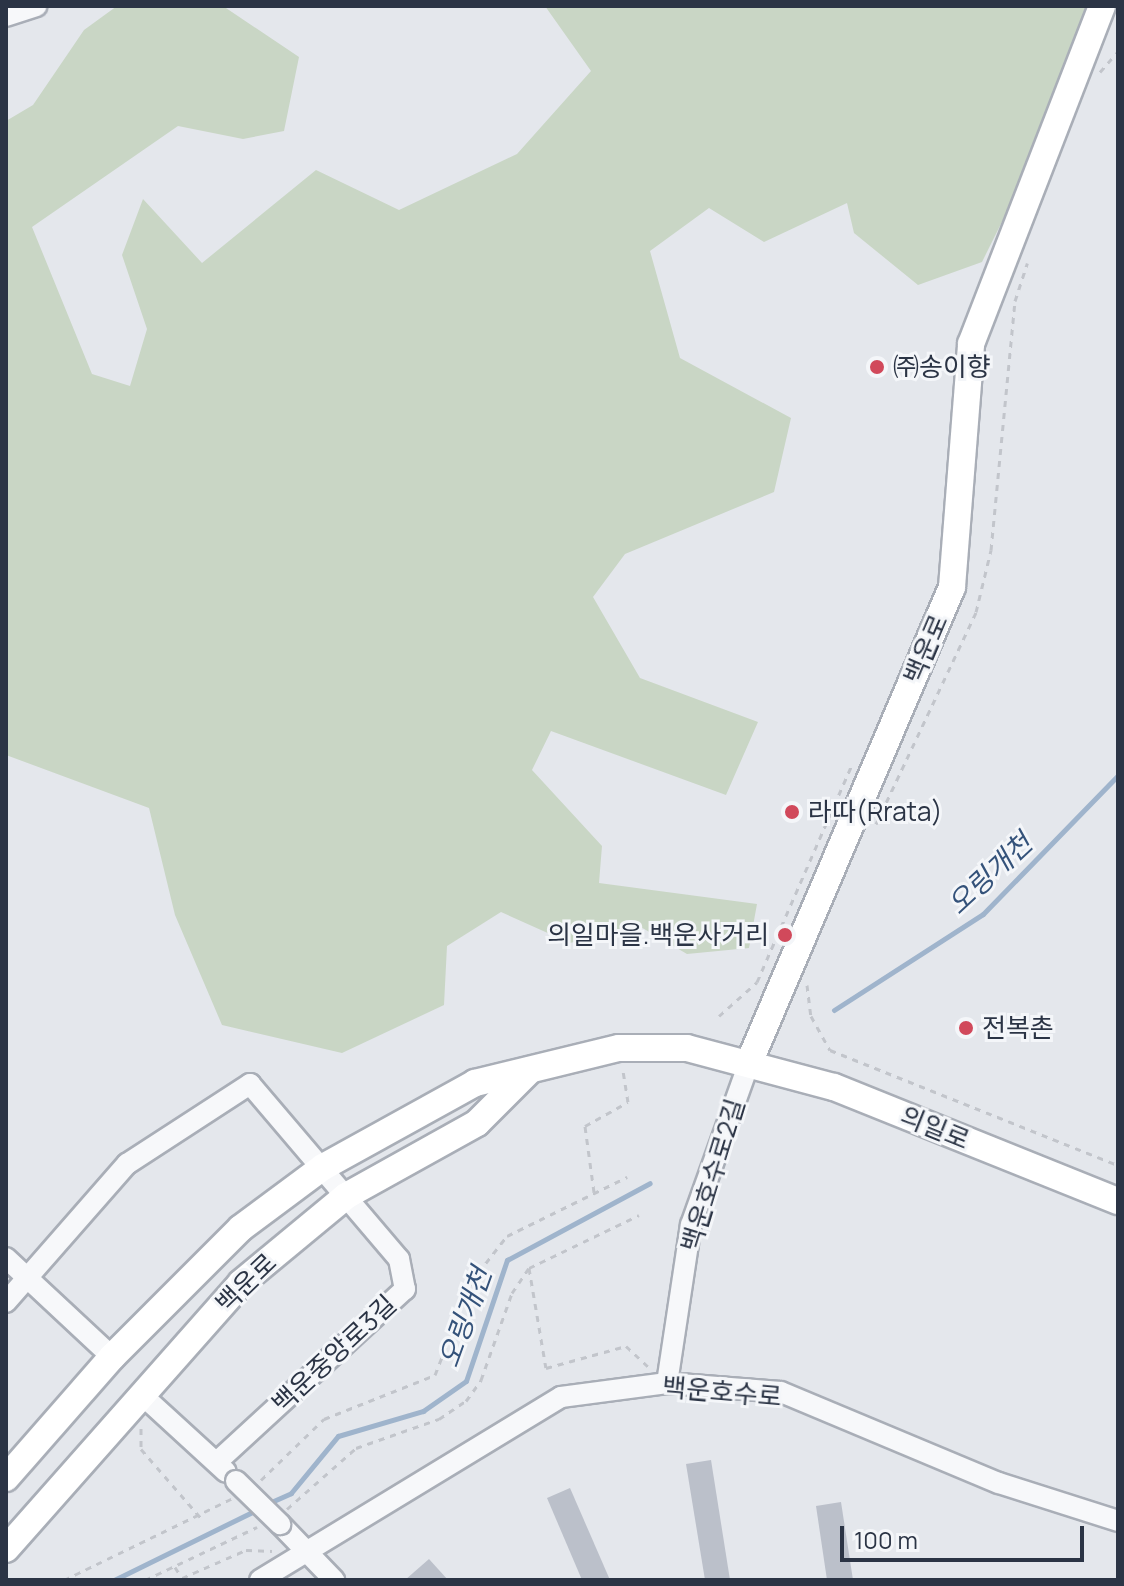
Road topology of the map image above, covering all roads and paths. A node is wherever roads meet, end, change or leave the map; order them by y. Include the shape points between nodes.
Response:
1 (36, 6) edge
2 (1102, 6) edge
3 (6, 16) edge
4 (854, 762) dead end
5 (719, 1016) dead end
6 (619, 1048) junction
7 (830, 1050) dead end
8 (749, 1063) junction
9 (531, 1070) junction
10 (1118, 1165) edge
11 (323, 1167) junction
12 (627, 1177) dead end
13 (594, 1192) junction
14 (346, 1196) junction
15 (1118, 1201) edge
16 (639, 1215) dead end
17 (241, 1228) junction
18 (272, 1257) junction
19 (6, 1258) edge
20 (529, 1268) junction
21 (28, 1278) junction
22 (6, 1302) edge
23 (112, 1357) junction
24 (667, 1383) junction
25 (141, 1394) junction
26 (217, 1462) junction
27 (6, 1478) edge
28 (258, 1482) dead end
29 (236, 1488) junction
30 (201, 1518) junction
31 (1118, 1521) edge
32 (272, 1522) junction
33 (6, 1549) edge
34 (307, 1551) junction
35 (175, 1567) junction
36 (64, 1580) edge
37 (145, 1580) edge
38 (260, 1580) edge
39 (334, 1580) edge

1 - 3 street
2 - 8 main road, 백운로 via 971,344 952,587
4 - 5 path via 757,982
6 - 8 main road, 백운로 via 687,1048
6 - 9 main road, 백운로
6 - 13 path via 628,1102 585,1126
7 - 10 path
8 - 15 main road, 의일로 via 834,1087
8 - 24 street, 백운호수로2길 via 691,1225
9 - 11 main road, 백운로 via 475,1083
9 - 14 main road, 백운로 via 477,1123
11 - 14 street
11 - 17 main road, 백운로
11 - 21 street via 250,1084 127,1164
12 - 13 path
13 - 28 path via 539,1216 492,1250 471,1282 435,1375 324,1419
14 - 18 main road, 백운로
14 - 26 street, 백운중앙로3길 via 399,1259 405,1289
16 - 20 path
17 - 18 main road via 266,1221 275,1225
17 - 23 main road, 백운로
18 - 25 main road, 백운로
19 - 21 street
20 - 24 path via 546,1368 626,1346
20 - 32 path via 512,1293 481,1380 466,1401 439,1419 356,1448
21 - 22 street
21 - 23 street
23 - 27 main road, 백운로
24 - 31 street, 백운호수로 via 781,1392 999,1483
24 - 34 street, 백운호수로 via 561,1397
25 - 26 street
25 - 30 path via 141,1449
25 - 33 main road, 백운로
26 - 29 street
29 - 30 path
29 - 32 street, bridge
30 - 36 path
32 - 34 street
32 - 35 path
34 - 35 path via 246,1550 182,1578
34 - 38 street, 백운호수로
34 - 39 street
35 - 37 path

